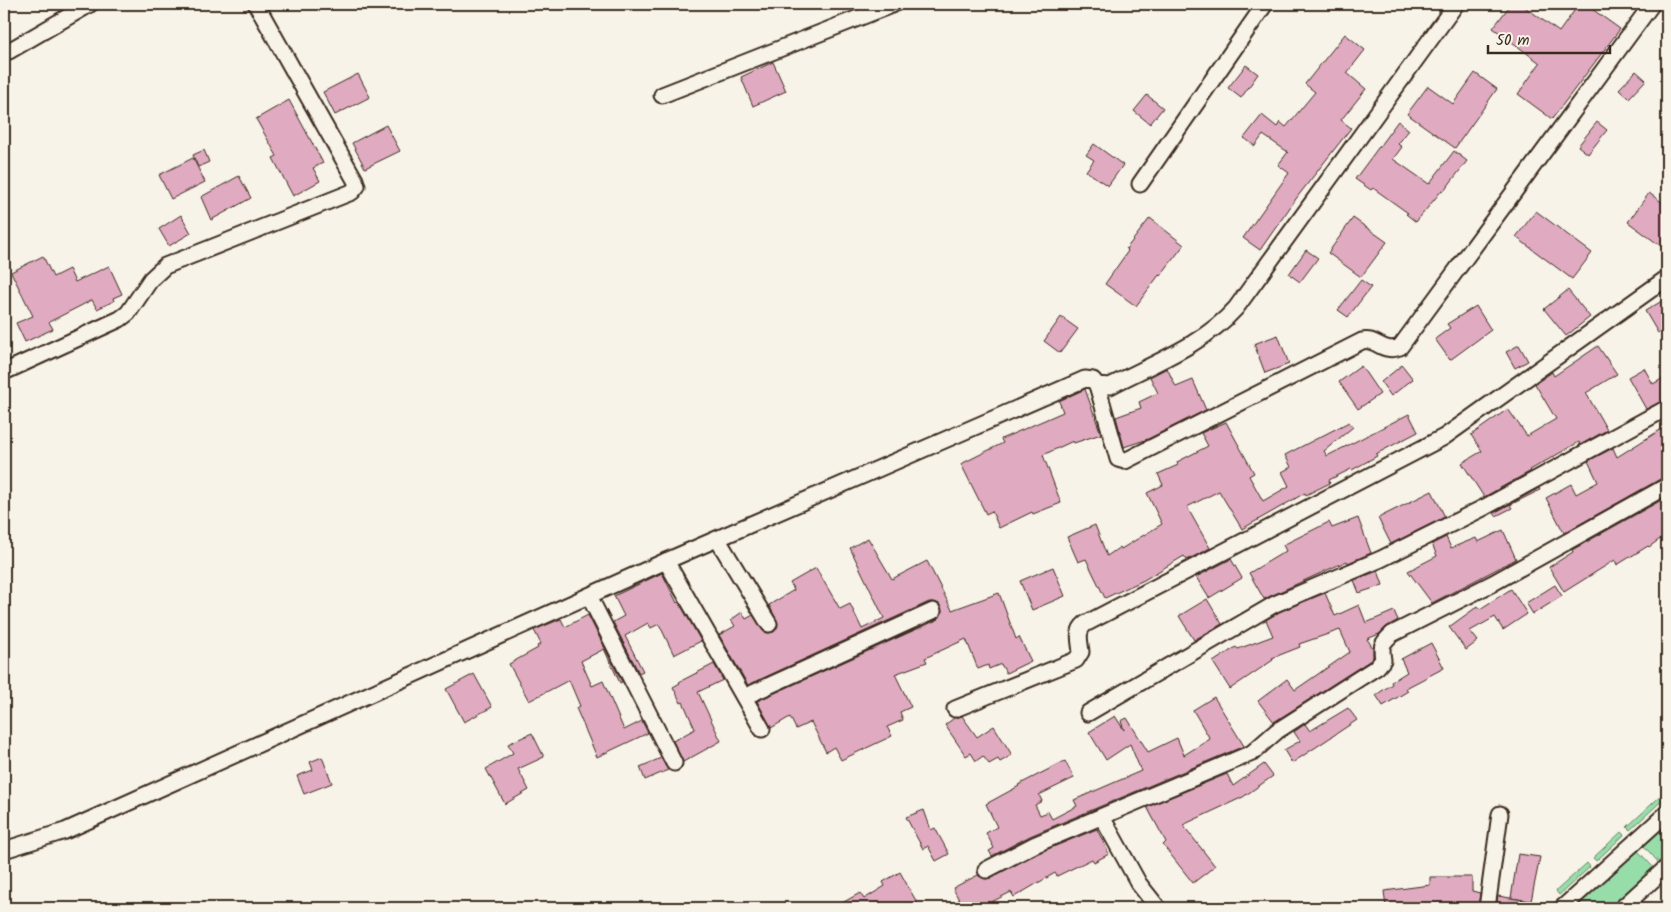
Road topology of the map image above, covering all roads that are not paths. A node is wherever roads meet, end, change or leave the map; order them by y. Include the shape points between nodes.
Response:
1 (90, 4) edge
2 (256, 4) edge
3 (894, 4) edge
4 (1265, 4) edge
5 (1456, 4) edge
6 (1652, 4) edge
7 (9, 51) dead end
8 (662, 95) dead end
9 (1140, 184) dead end
10 (1667, 278) edge
11 (4, 372) edge
12 (1097, 385) junction
13 (1667, 408) edge
14 (1667, 486) edge
15 (718, 540) junction
16 (666, 561) junction
17 (589, 596) junction
18 (933, 611) dead end
19 (769, 624) dead end
20 (744, 697) junction
21 (955, 708) dead end
22 (1088, 713) dead end
23 (762, 729) dead end
24 (674, 763) dead end
25 (1667, 813) edge
26 (1500, 814) dead end
27 (1102, 817) junction
28 (4, 850) edge
29 (1667, 867) edge
30 (986, 870) dead end
31 (1158, 908) edge
32 (1487, 908) edge
33 (1562, 908) edge
34 (1622, 908) edge

1 - 7 street
2 - 11 street via 357,186 352,192 165,266 150,279 120,320
3 - 8 street
4 - 9 street
5 - 12 street via 1224,322 1194,344 1110,386
6 - 12 street via 1400,347 1393,350 1362,341 1125,461 1118,459
10 - 21 street via 1444,437 1085,624 1079,633 1081,652 1076,660
12 - 15 street via 1093,380 1085,379
13 - 22 street via 1381,560 1275,604
14 - 27 street via 1493,584 1392,634 1383,642 1383,660 1377,668 1277,731 1252,753
15 - 16 street
15 - 19 street
16 - 17 street
16 - 20 street
17 - 24 street
17 - 28 street via 65,830
18 - 20 street
20 - 23 street
25 - 33 street
26 - 32 street
27 - 30 street via 1034,845
27 - 31 street via 1138,884
29 - 34 street

